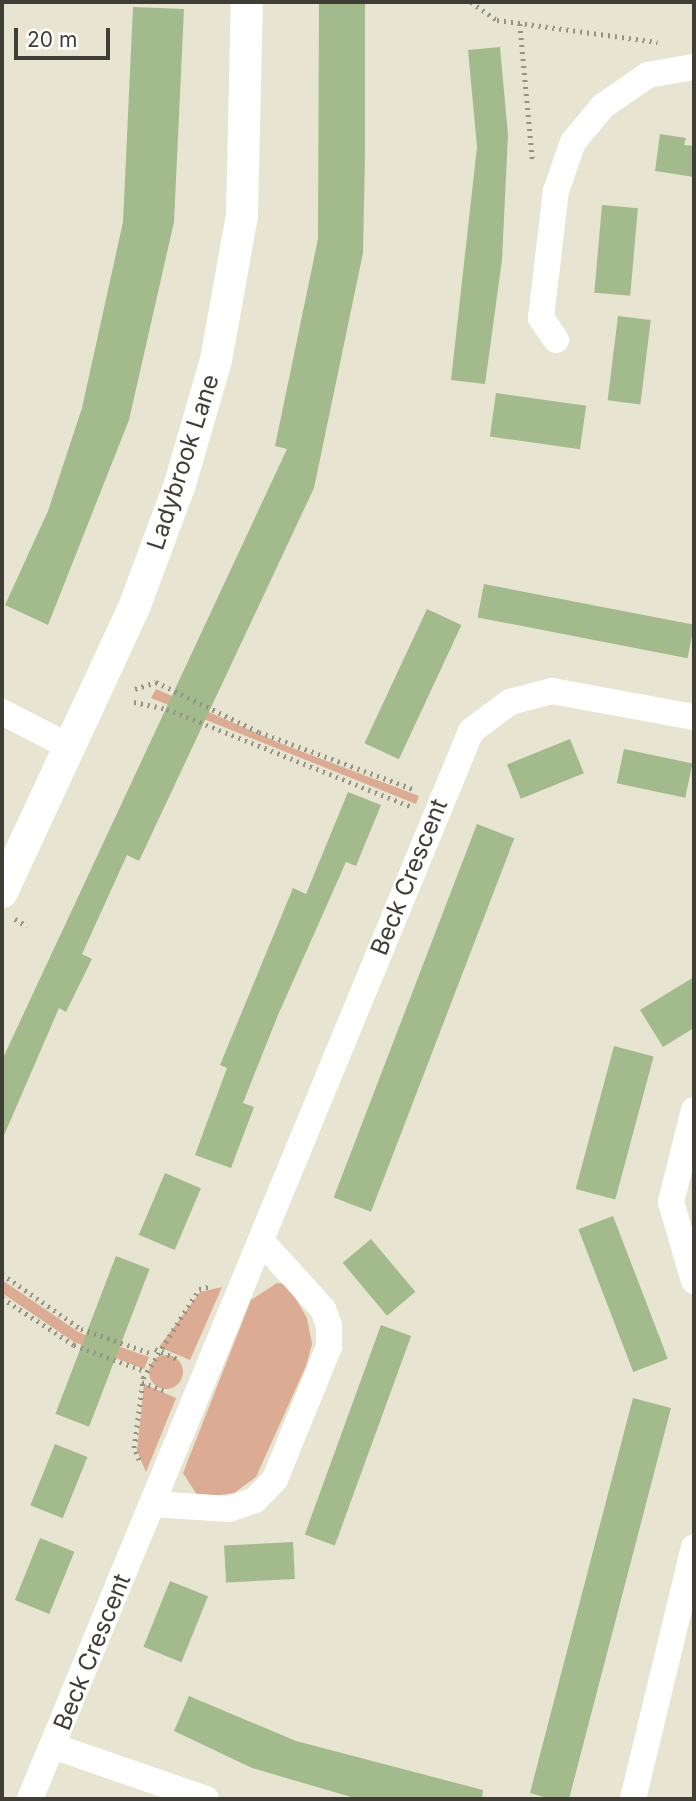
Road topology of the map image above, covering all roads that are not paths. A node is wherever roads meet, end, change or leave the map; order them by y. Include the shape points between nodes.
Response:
1 (247, 2) edge
2 (694, 67) edge
3 (555, 341) dead end
4 (2, 712) edge
5 (694, 717) edge
6 (70, 747) junction
7 (2, 892) edge
8 (694, 1110) edge
9 (263, 1243) junction
10 (694, 1281) edge
11 (154, 1500) junction
12 (694, 1547) edge
13 (53, 1746) junction
14 (30, 1799) edge
15 (206, 1799) edge
16 (633, 1799) edge

1 - 6 street, Ladybrook Lane via 242,215 216,360 167,520
2 - 3 street via 648,75 603,106 573,142 556,191 541,318
4 - 6 street
5 - 9 street, Beck Crescent via 552,691 509,702 471,731 436,807
6 - 7 street, Ladybrook Lane
8 - 10 street via 670,1202
9 - 11 street, Beck Crescent
9 - 11 street via 323,1309 329,1326 329,1347 275,1479 255,1500 229,1509
11 - 13 street, Beck Crescent
12 - 16 street
13 - 14 street, Beck Crescent
13 - 15 street

